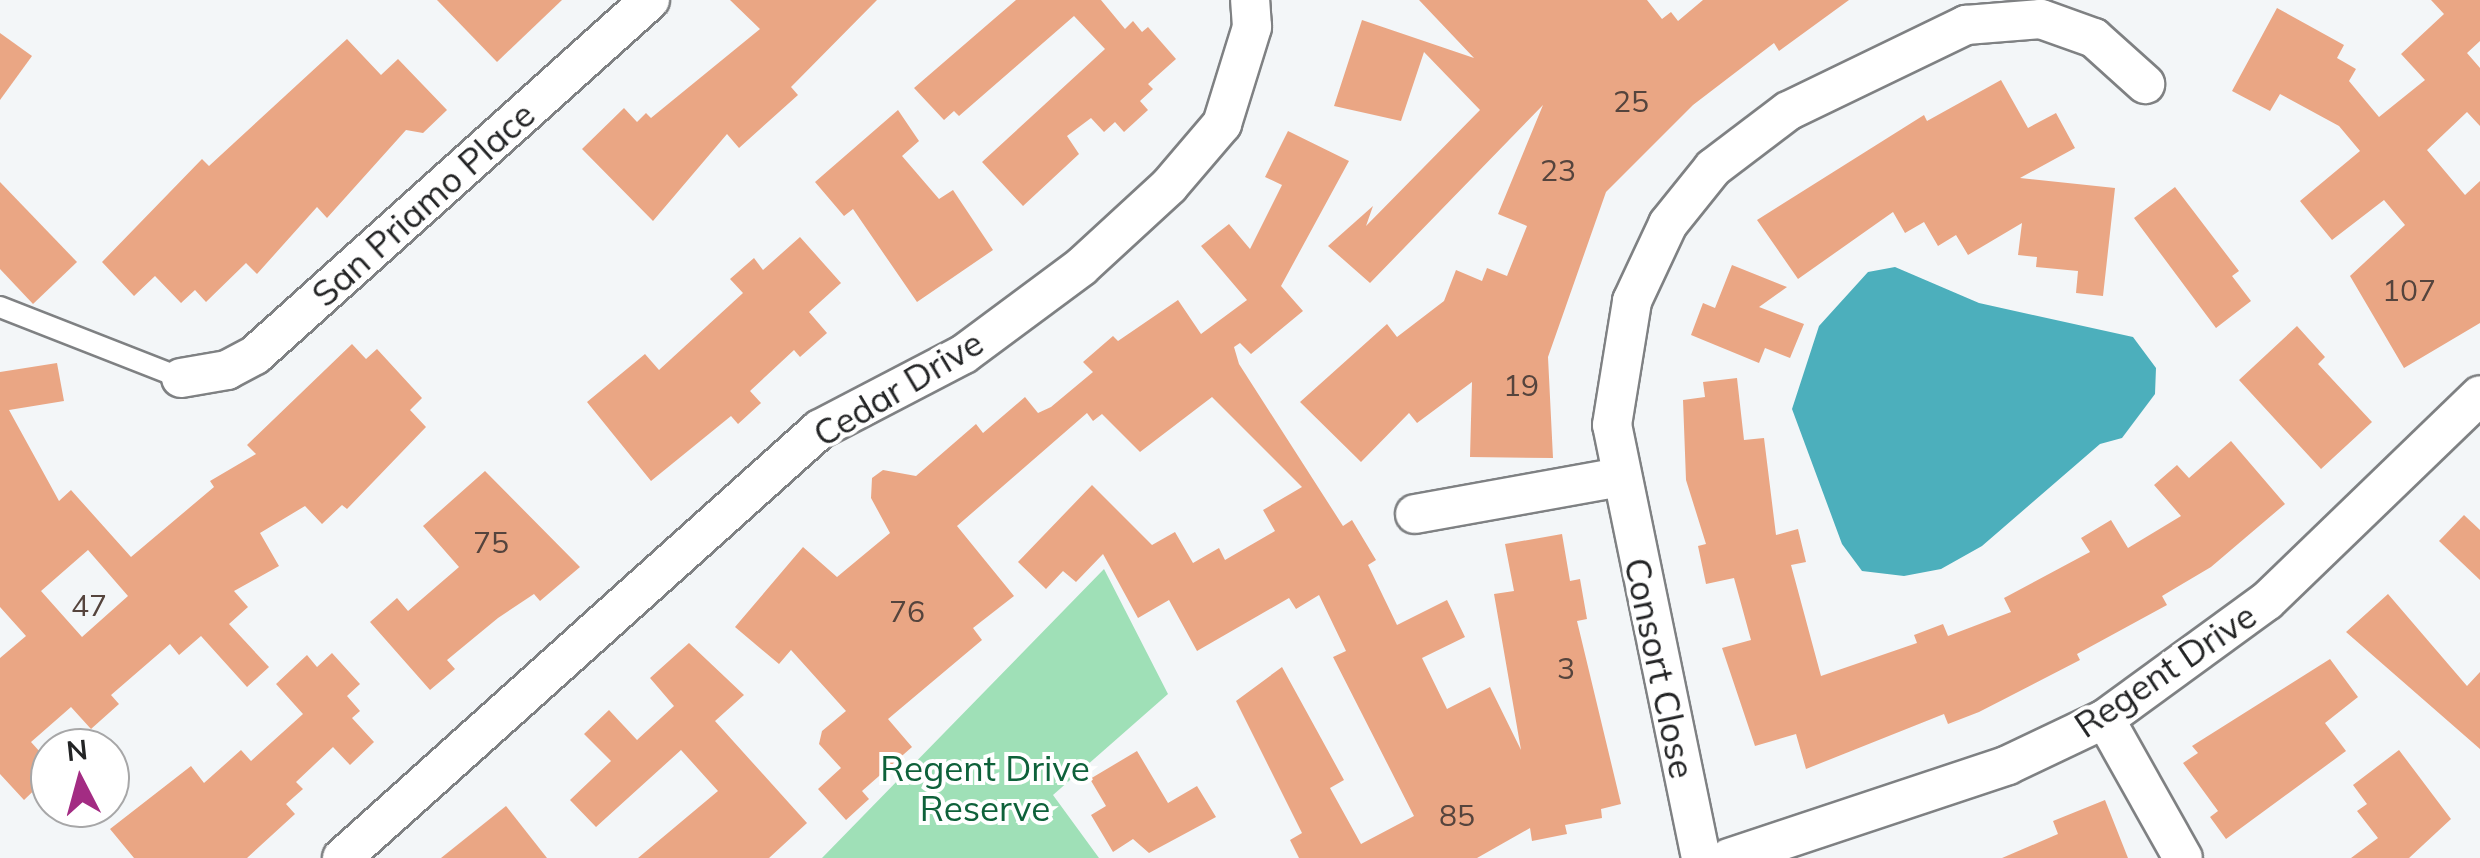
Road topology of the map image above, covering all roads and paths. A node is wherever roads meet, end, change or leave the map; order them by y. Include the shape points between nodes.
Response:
1 (650, 0) edge
2 (1250, 0) edge
3 (2145, 84) dead end
4 (0, 307) edge
5 (182, 378) joint
6 (2480, 396) edge
7 (1620, 477) junction
8 (1416, 514) dead end
9 (2105, 719) junction
10 (342, 858) edge
11 (1702, 858) edge
12 (1729, 858) edge
13 (2183, 858) edge

1 - 5 street, San Priamo Place via 255,355 227,370
2 - 10 street, Cedar Drive via 1252,27 1222,124 1169,186 1081,267 964,354 820,429
3 - 7 street, Consort Close via 2094,38 2041,19 1966,25 1788,111 1713,168 1668,224 1632,300 1613,382
4 - 5 lane
6 - 9 street, Regent Drive via 2267,601
7 - 8 street
7 - 11 street, Consort Close
9 - 12 street, Regent Drive via 2008,765
9 - 13 street

